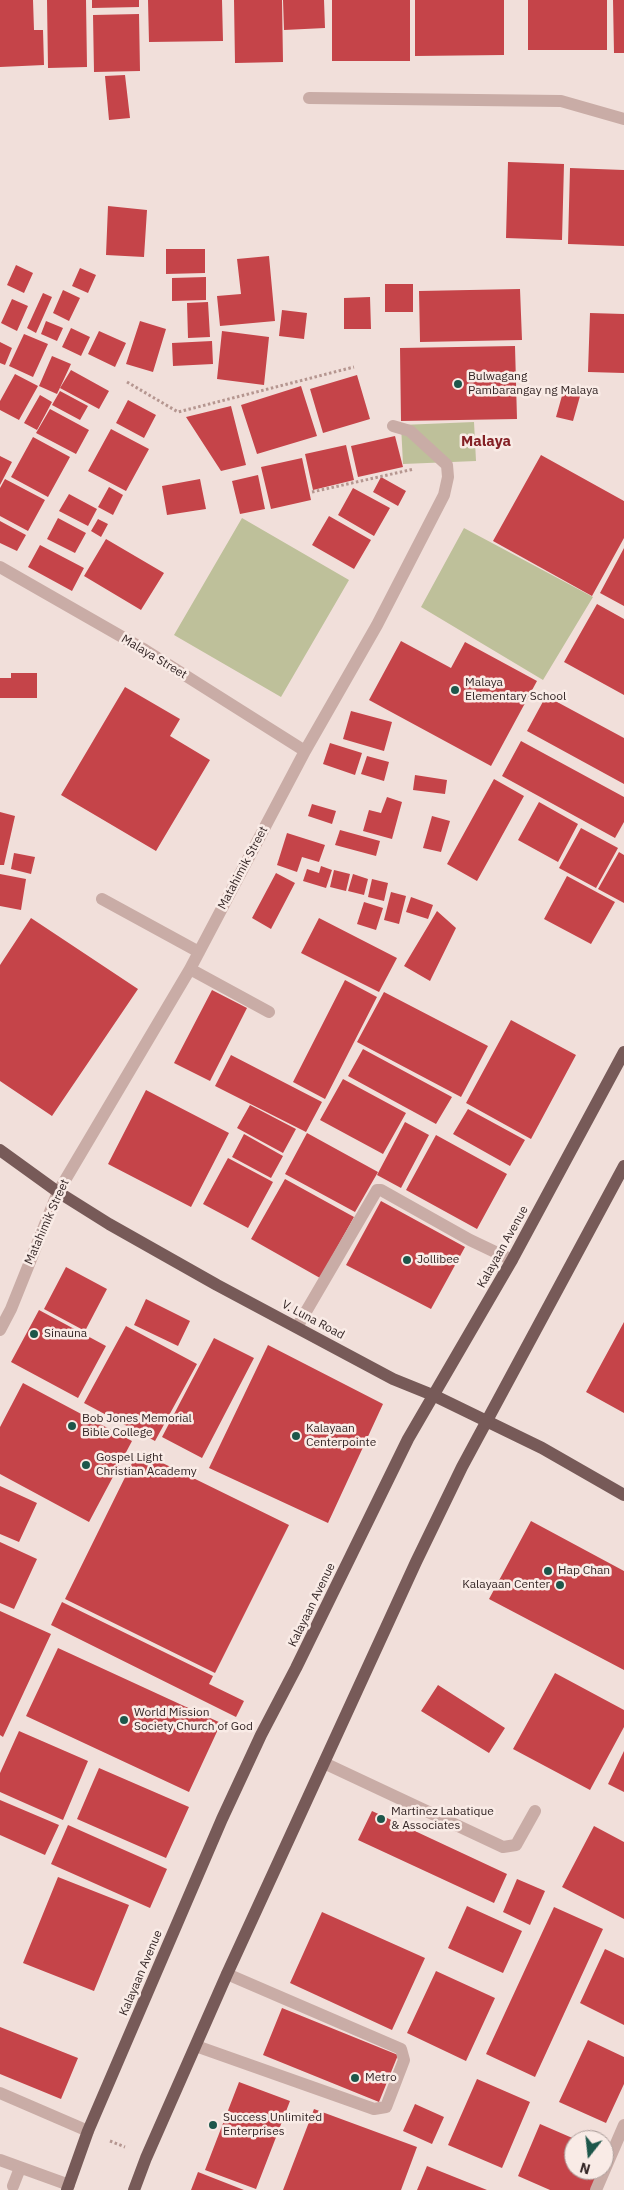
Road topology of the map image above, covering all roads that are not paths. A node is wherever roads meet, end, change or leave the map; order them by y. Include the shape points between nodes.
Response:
1 (309, 98) dead end
2 (624, 119) edge
3 (393, 426) dead end
4 (0, 567) edge
5 (305, 751) junction
6 (102, 899) dead end
7 (199, 952) junction
8 (190, 968) junction
9 (268, 1012) dead end
10 (624, 1052) edge
11 (0, 1150) edge
12 (624, 1166) edge
13 (58, 1192) junction
14 (512, 1260) junction
15 (297, 1328) junction
16 (0, 1330) edge
17 (435, 1396) junction
18 (487, 1420) junction
19 (624, 1495) edge
20 (324, 1763) junction
21 (535, 1810) dead end
22 (227, 1974) junction
23 (196, 2046) junction
24 (0, 2093) edge
25 (624, 2125) edge
26 (88, 2131) junction
27 (0, 2160) edge
28 (20, 2168) junction
29 (13, 2186) dead end
30 (68, 2188) edge
31 (134, 2190) edge
32 (596, 2190) edge

1 - 2 street via 561,101
3 - 5 street, Matahimik Street via 410,431 447,465 444,495 377,625
4 - 5 street, Malaya Street via 144,650
5 - 7 street, Matahimik Street
6 - 7 street
7 - 8 street, Matahimik Street
8 - 9 street
8 - 13 street, Matahimik Street
10 - 14 main road, Kalayaan Avenue
11 - 13 main road, V. Luna Road
12 - 18 main road
13 - 15 main road, V. Luna Road via 109,1224
13 - 16 street, Matahimik Street
14 - 15 street via 377,1190
14 - 17 main road, Kalayaan Avenue
15 - 17 main road, V. Luna Road via 393,1379
17 - 18 main road, V. Luna Road
17 - 26 main road, Kalayaan Avenue via 408,1439 261,1735
18 - 19 main road, V. Luna Road
18 - 20 main road via 420,1553
20 - 21 street via 503,1847 516,1845
20 - 22 main road
22 - 23 main road
22 - 23 street via 401,2049 404,2060 386,2107 374,2109
23 - 31 main road
24 - 26 street
25 - 32 street
26 - 30 main road, Kalayaan Avenue
27 - 28 street
28 - 29 street
28 - 30 street

